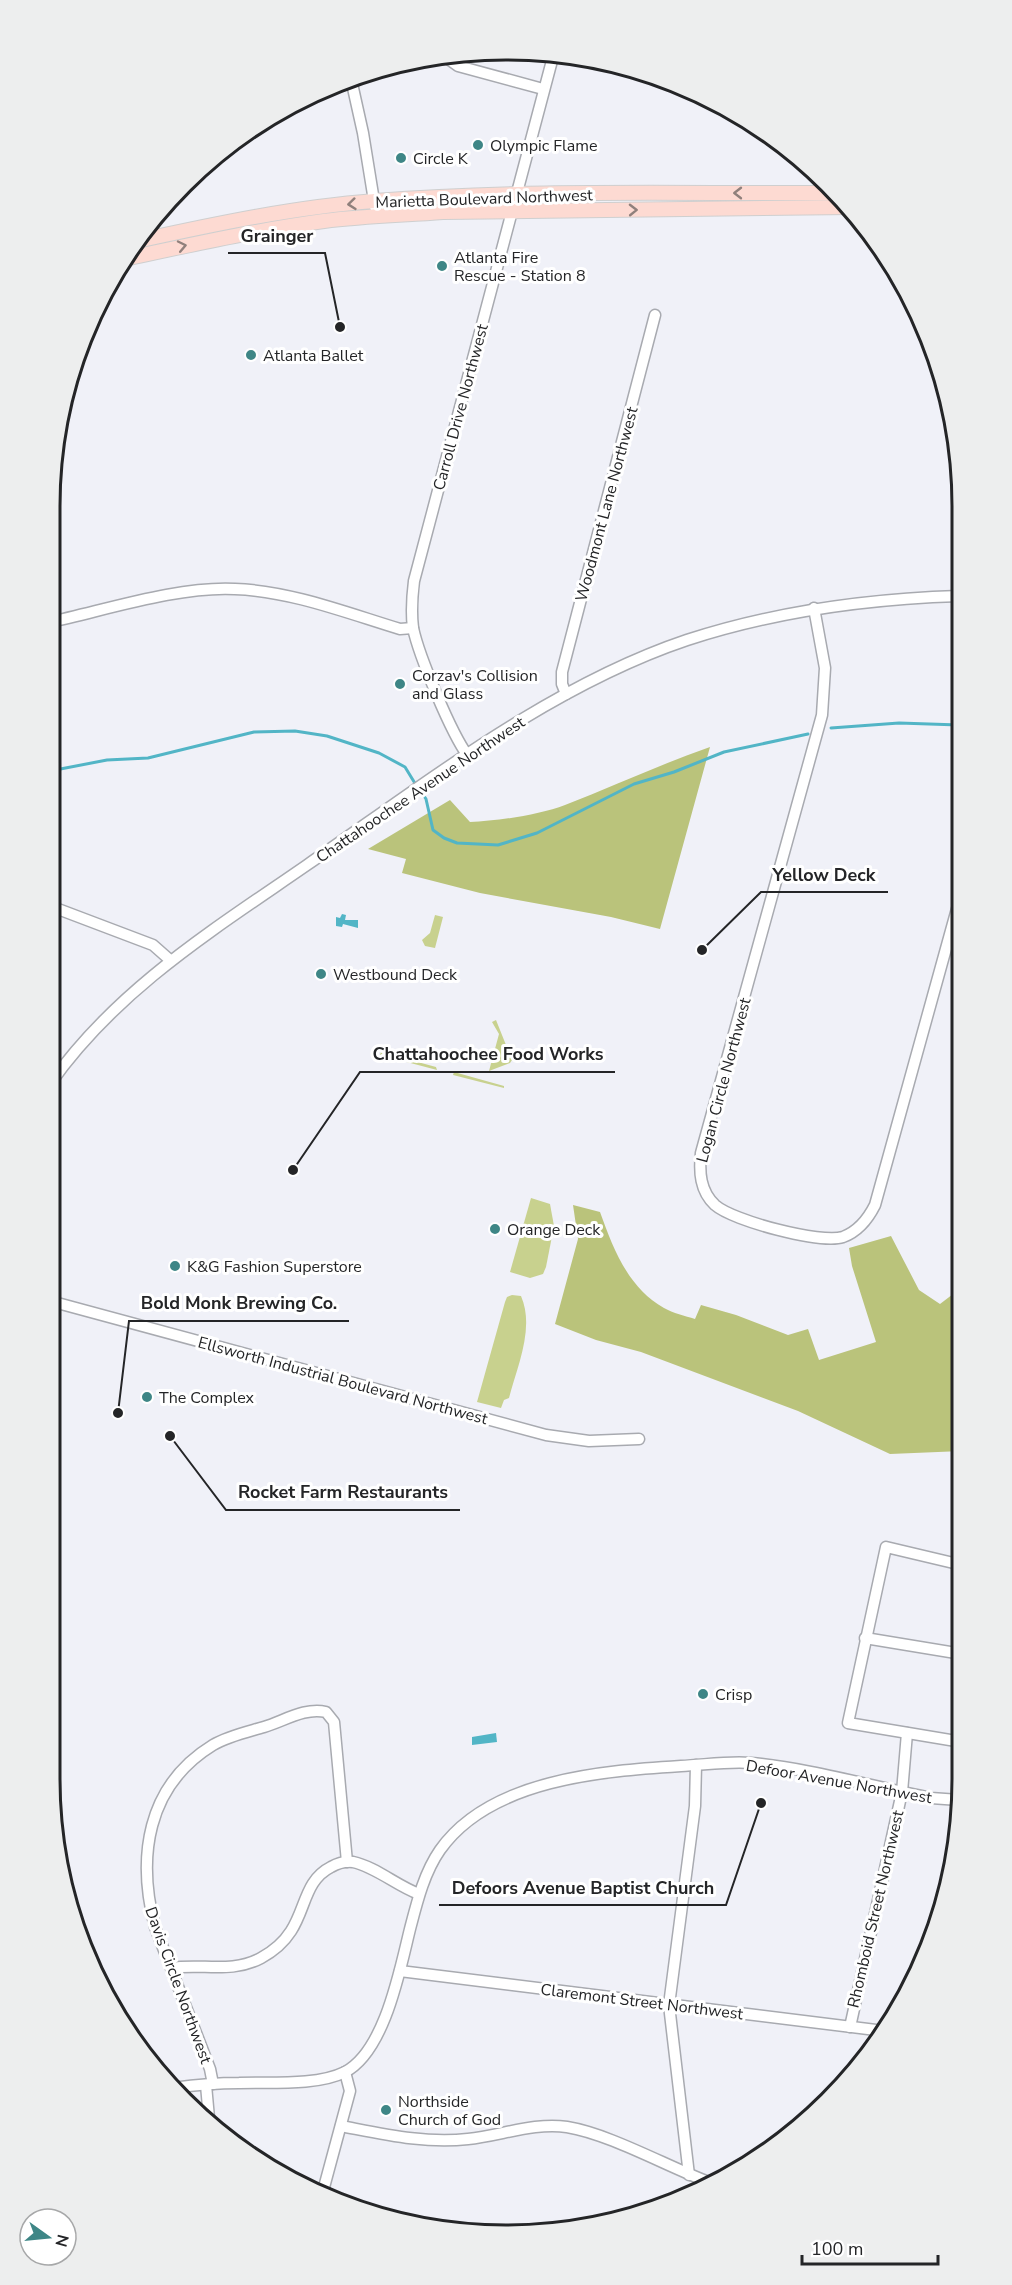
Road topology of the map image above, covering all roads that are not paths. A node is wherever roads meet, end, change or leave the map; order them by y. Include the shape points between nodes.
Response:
1 (454, 63) edge
2 (551, 63) edge
3 (353, 88) edge
4 (543, 88) junction
5 (823, 193) edge
6 (515, 196) junction
7 (374, 201) junction
8 (836, 207) edge
9 (511, 211) junction
10 (375, 216) junction
11 (149, 239) edge
12 (136, 257) edge
13 (655, 315) dead end
14 (952, 596) edge
15 (814, 608) junction
16 (60, 620) edge
17 (413, 628) junction
18 (566, 694) junction
19 (468, 756) junction
20 (60, 910) edge
21 (952, 927) edge
22 (170, 960) junction
23 (60, 1072) edge
24 (60, 1304) edge
25 (639, 1439) dead end
26 (952, 1563) edge
27 (866, 1638) junction
28 (952, 1652) edge
29 (907, 1733) junction
30 (952, 1740) edge
31 (696, 1766) junction
32 (902, 1792) junction
33 (951, 1799) edge
34 (347, 1862) junction
35 (420, 1894) junction
36 (171, 1968) junction
37 (400, 1971) junction
38 (669, 2006) junction
39 (850, 2027) junction
40 (875, 2030) edge
41 (345, 2072) junction
42 (209, 2084) junction
43 (184, 2087) edge
44 (209, 2111) edge
45 (341, 2126) junction
46 (689, 2175) junction
47 (702, 2180) edge
48 (325, 2186) edge

1 - 4 street
2 - 4 street, Carroll Drive Northwest
3 - 7 street
4 - 6 street, Carroll Drive Northwest
5 -> 6 main road, Marietta Boulevard Northwest
6 - 7 main road, Marietta Boulevard Northwest
6 - 9 street, Carroll Drive Northwest
7 - 10 street
7 -> 11 main road, Marietta Boulevard Northwest via 270,215
9 -> 8 main road
9 - 10 main road
9 - 17 street, Carroll Drive Northwest via 414,581
12 -> 10 main road via 323,221
13 - 18 street, Woodmont Lane Northwest via 562,672
14 - 15 street, Chattahoochee Avenue Northwest
15 - 18 street, Chattahoochee Avenue Northwest via 686,640
15 - 21 street, Logan Circle Northwest via 825,668 822,715 701,1153 702,1183 716,1205 737,1217 816,1238 844,1237 868,1218 875,1205
16 - 17 street via 186,593 234,588 267,592 400,629
17 - 19 street, Carroll Drive Northwest via 457,739
18 - 19 street, Chattahoochee Avenue Northwest
19 - 22 street, Chattahoochee Avenue Northwest
20 - 22 street via 153,945
22 - 23 street, Chattahoochee Avenue Northwest via 97,1026
24 - 25 street, Ellsworth Industrial Boulevard Northwest via 546,1435 589,1441
26 - 27 street via 886,1548
27 - 28 street
27 - 29 street via 848,1723
29 - 30 street
29 - 32 street, Rhomboid Street Northwest
31 - 32 street, Defoor Avenue Northwest via 749,1763
31 - 35 street, Defoor Avenue Northwest via 583,1776 544,1785 504,1801 448,1839
31 - 38 street via 695,1806
32 - 33 street, Defoor Avenue Northwest
32 - 39 street, Rhomboid Street Northwest
34 - 35 street via 364,1865
34 - 36 street via 316,1877 291,1932 263,1957 230,1968
34 - 36 street, Davis Circle Northwest via 334,1722 330,1715 321,1711 296,1716 212,1745 178,1776 150,1827 145,1870 155,1927
35 - 37 street, Defoor Avenue Northwest
36 - 42 street, Davis Circle Northwest via 210,2069
37 - 38 street, Claremont Street Northwest
37 - 41 street, Defoor Avenue Northwest via 381,2028 358,2061
38 - 39 street, Claremont Street Northwest
38 - 46 street
39 - 40 street, Claremont Street Northwest
41 - 42 street via 298,2082
41 - 45 street via 350,2091
42 - 43 street
42 - 44 street, Davis Circle Northwest
45 - 46 street via 442,2141 540,2127 567,2127
45 - 48 street
46 - 47 street

